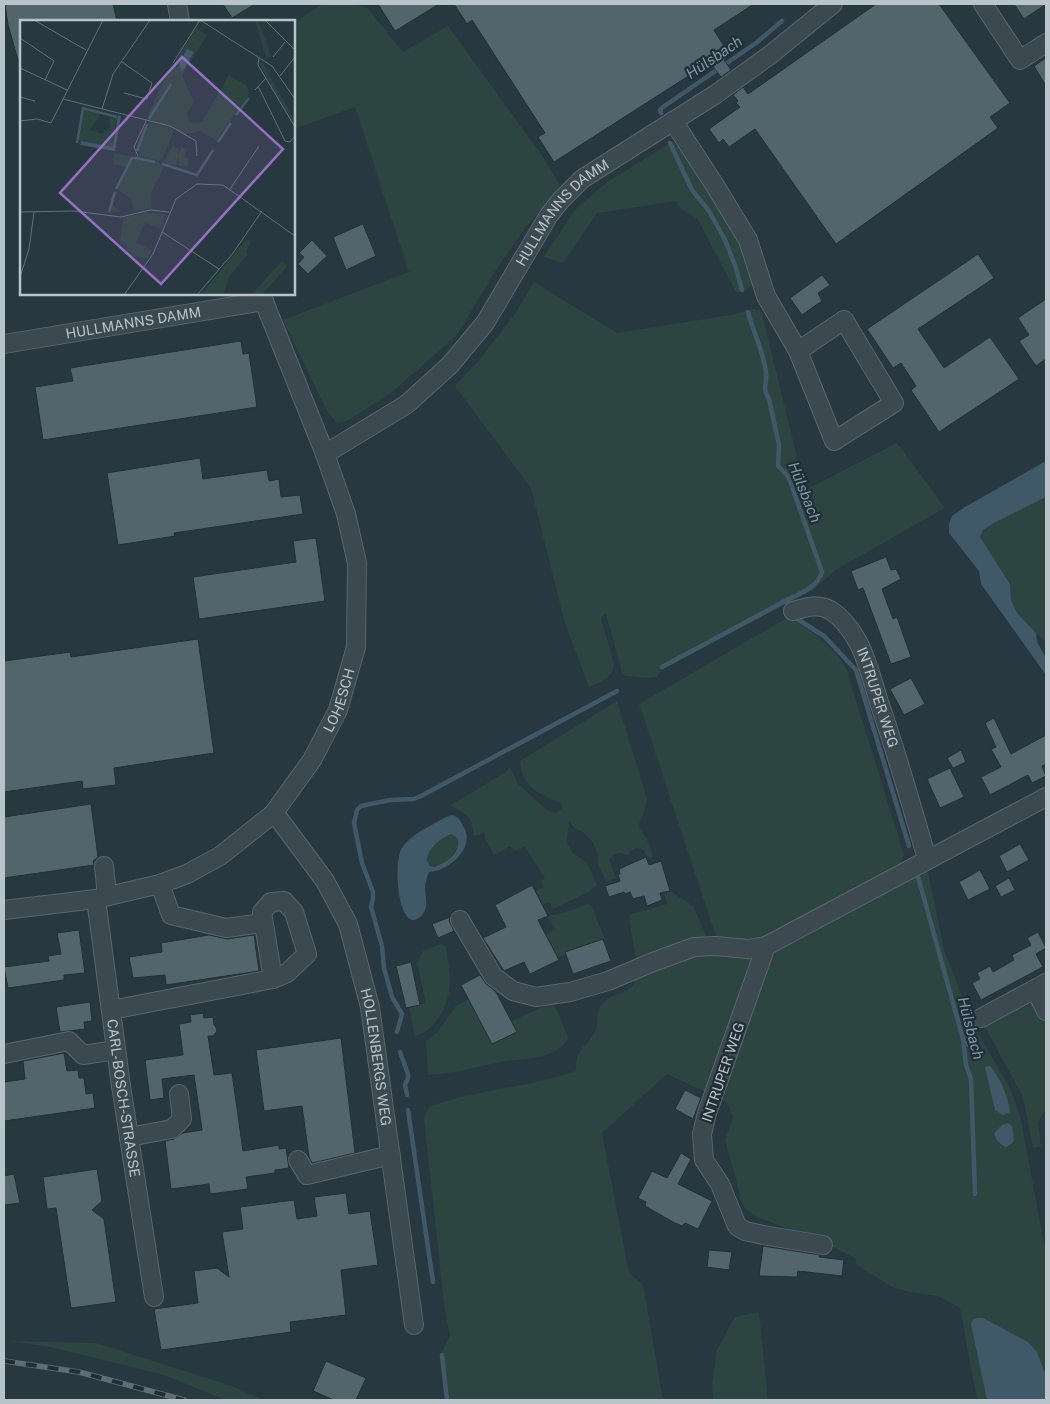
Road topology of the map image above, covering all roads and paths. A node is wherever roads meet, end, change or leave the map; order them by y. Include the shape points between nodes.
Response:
1 (177, 4) edge
2 (833, 4) edge
3 (983, 4) edge
4 (180, 20) edge
5 (1046, 43) edge
6 (672, 121) junction
7 (262, 298) edge
8 (4, 344) edge
9 (798, 351) junction
10 (325, 454) junction
11 (792, 611) dead end
12 (1046, 797) edge
13 (273, 814) junction
14 (927, 859) junction
15 (104, 866) dead end
16 (160, 884) junction
17 (102, 898) junction
18 (4, 910) edge
19 (460, 920) dead end
20 (263, 923) junction
21 (766, 946) junction
22 (273, 979) junction
23 (1041, 986) edge
24 (111, 1010) junction
25 (1046, 1011) edge
26 (981, 1018) dead end
27 (116, 1050) junction
28 (4, 1054) edge
29 (179, 1094) dead end
30 (129, 1137) junction
31 (391, 1155) junction
32 (298, 1160) dead end
33 (823, 1245) dead end
34 (154, 1297) dead end
35 (414, 1325) dead end

1 - 4 street
2 - 6 street, HULLMANNS DAMM via 770,55
3 - 5 street via 1020,60
6 - 9 street via 748,240 766,296
6 - 10 street, HULLMANNS DAMM via 582,179 561,200 485,323 450,365 407,404
7 - 8 street, HULLMANNS DAMM
7 - 10 street, LOHESCH
9 - 9 street via 844,320 894,404 834,441
10 - 13 street, LOHESCH via 346,514 357,563 356,647 338,710 312,760
11 - 14 street, INTRUPER WEG via 818,606 828,609 841,618 860,646
12 - 14 street
13 - 16 street, LOHESCH via 220,856
13 - 31 street, HOLLENBERGS WEG via 325,881 348,924 370,1007
14 - 21 street
15 - 17 street, CARL-BOSCH-STRASSE
16 - 17 street, LOHESCH
16 - 20 street via 170,915 226,928
17 - 18 street, LOHESCH
17 - 24 street, CARL-BOSCH-STRASSE
19 - 21 street via 493,976 513,991 536,997 608,981 694,947 748,949
20 - 22 street
20 - 22 street via 262,912 271,902 284,901 294,912 307,954 287,973
21 - 33 street, INTRUPER WEG via 707,1113 702,1134 704,1160 720,1184 734,1222 741,1228
22 - 24 street
23 - 25 street
23 - 26 street
24 - 27 street, CARL-BOSCH-STRASSE
27 - 28 street via 84,1055 69,1041
27 - 30 street, CARL-BOSCH-STRASSE
29 - 30 street via 182,1119 177,1125 172,1129
30 - 34 street, CARL-BOSCH-STRASSE
31 - 32 street via 307,1175
31 - 35 street, HOLLENBERGS WEG

